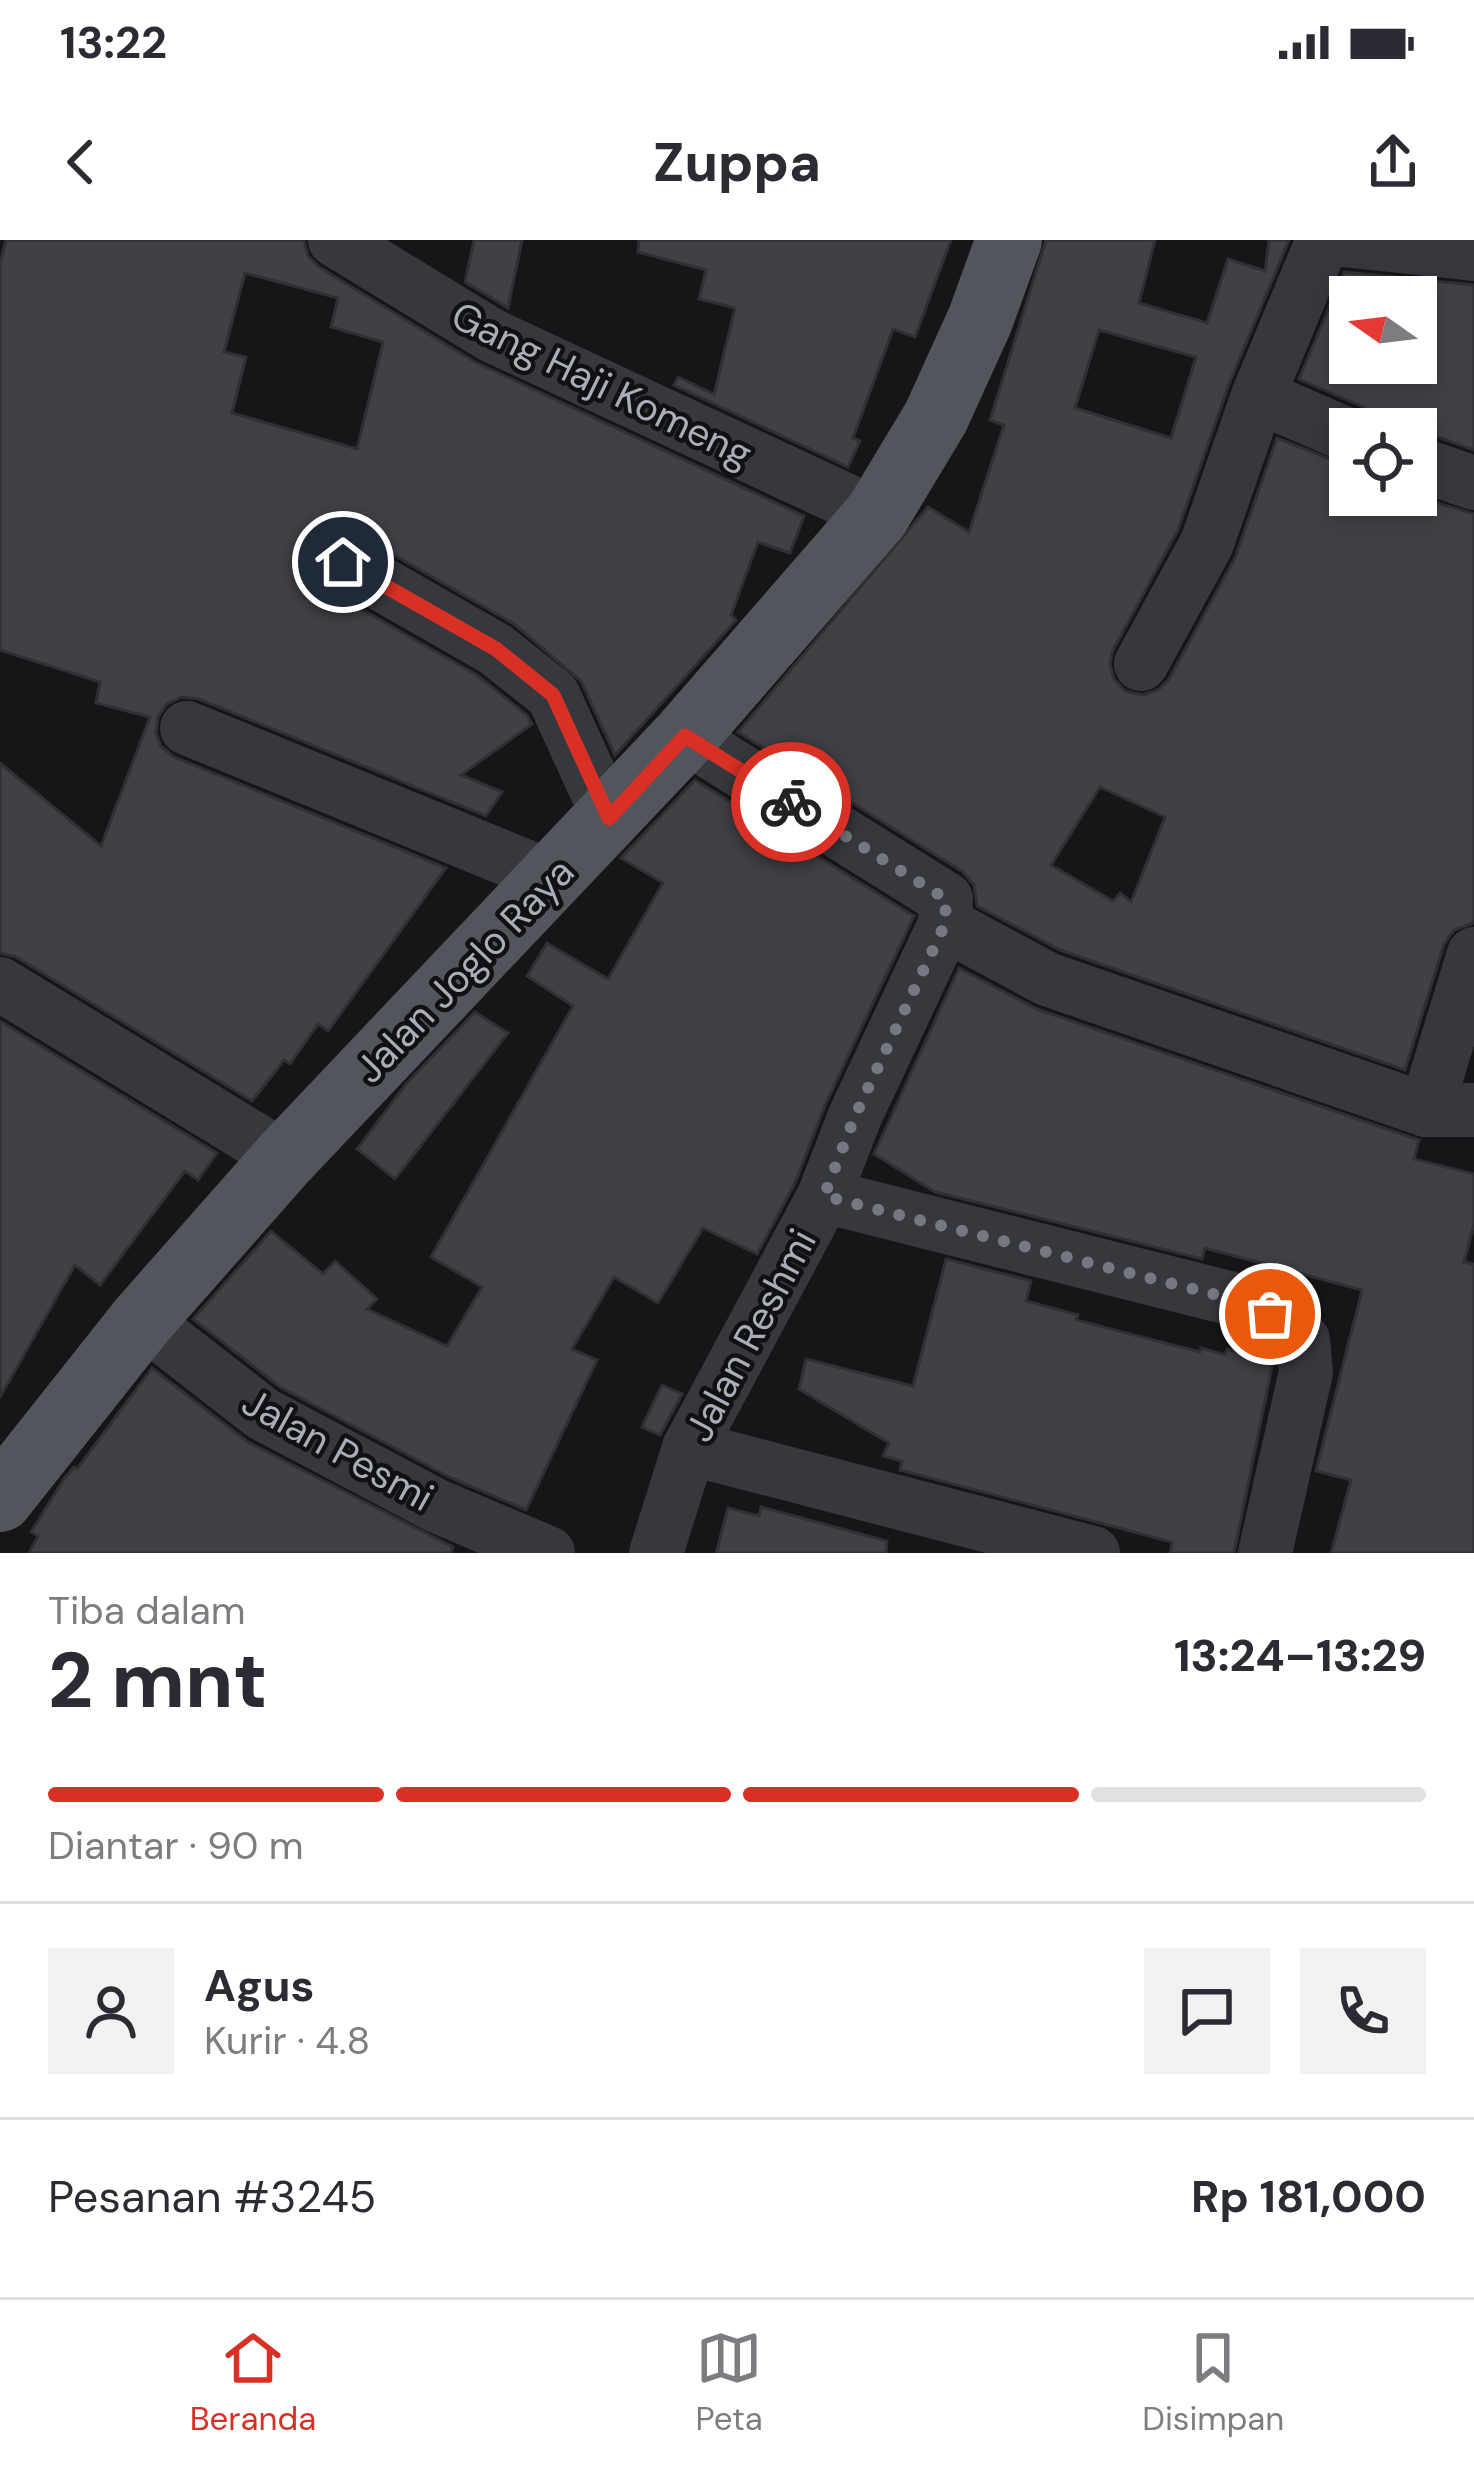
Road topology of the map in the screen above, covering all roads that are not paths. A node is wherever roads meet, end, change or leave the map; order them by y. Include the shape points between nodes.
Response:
1 (334, 240) edge
2 (1009, 240) edge
3 (1323, 240) edge
4 (1343, 240) edge
5 (1474, 254) edge
6 (1258, 396) junction
7 (1329, 427) edge
8 (1437, 470) edge
9 (1474, 483) edge
10 (877, 514) junction
11 (343, 562) dead end
12 (1141, 664) dead end
13 (187, 728) dead end
14 (685, 736) junction
15 (609, 818) junction
16 (551, 877) junction
17 (945, 924) junction
18 (1474, 955) edge
19 (0, 984) edge
20 (1450, 1110) edge
21 (285, 1158) junction
22 (824, 1196) junction
23 (142, 1321) junction
24 (689, 1448) junction
25 (0, 1499) edge
26 (977, 1538) edge
27 (548, 1553) edge
28 (656, 1553) edge
29 (1094, 1553) edge
30 (1265, 1553) edge

1 - 10 street, Gang Haji Komeng via 491,335
2 - 10 main road, Jalan Joglo Raya via 936,417
3 - 6 street
4 - 5 street
6 - 7 street
6 - 12 street via 1207,543
8 - 9 street
10 - 14 main road, Jalan Joglo Raya
11 - 15 street via 496,649 553,695
13 - 16 street
14 - 15 main road, Jalan Joglo Raya
14 - 17 street via 946,899
15 - 16 main road, Jalan Joglo Raya
16 - 21 main road, Jalan Joglo Raya
17 - 20 street via 1047,979
17 - 22 street, Jalan Reshmi
18 - 20 street
19 - 21 street
21 - 23 main road, Jalan Joglo Raya
22 - 24 street, Jalan Reshmi
22 - 30 street via 1245,1302 1303,1340 1306,1372
23 - 25 main road, Jalan Joglo Raya
23 - 27 street, Jalan Pesmi via 263,1414 437,1506
24 - 26 street
24 - 28 street, Jalan Reshmi
26 - 29 street

